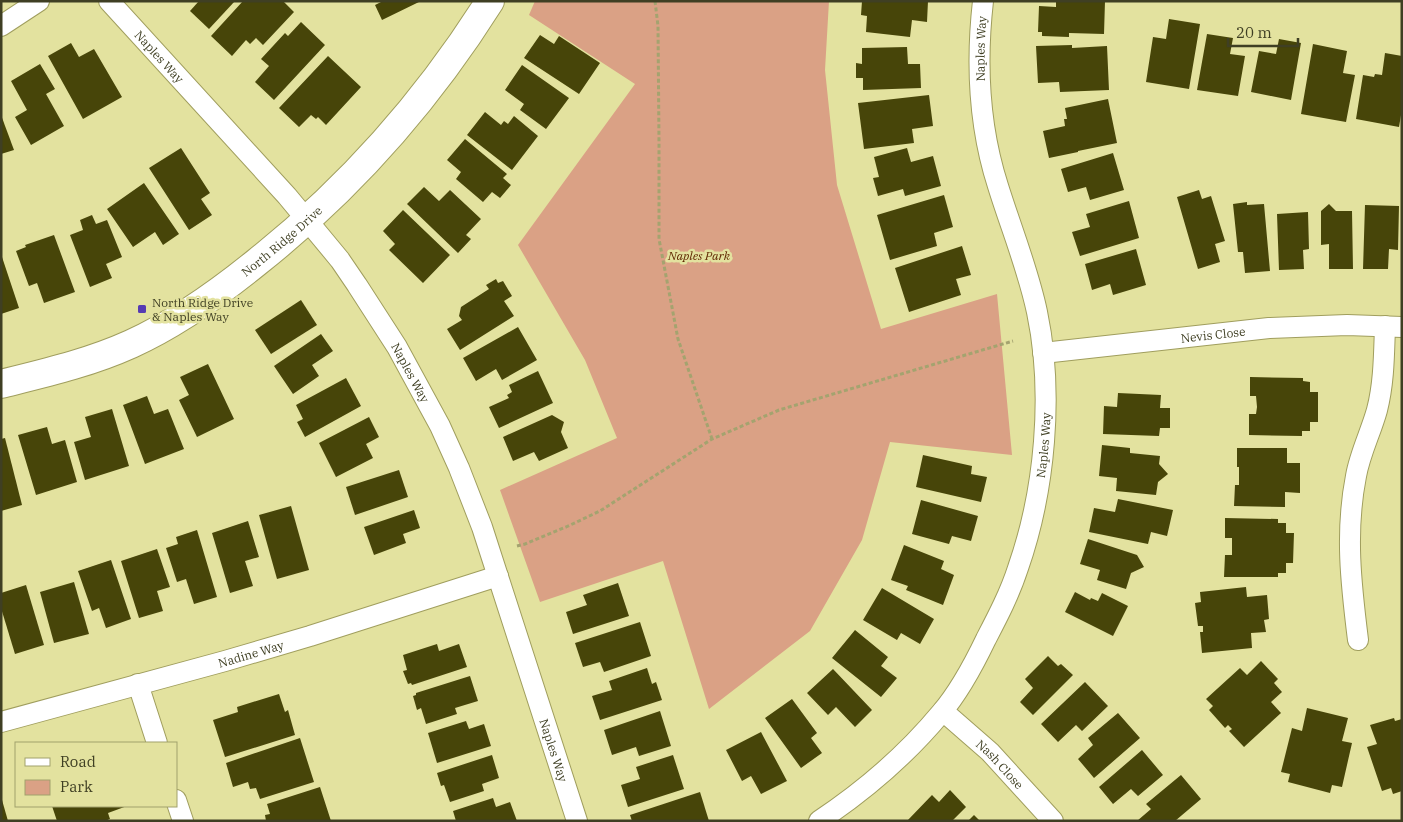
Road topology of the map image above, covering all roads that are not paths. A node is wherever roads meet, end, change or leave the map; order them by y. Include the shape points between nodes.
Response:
1 (39, 1) edge
2 (109, 1) edge
3 (490, 1) edge
4 (983, 1) edge
5 (1, 26) edge
6 (308, 220) junction
7 (1393, 327) edge
8 (1043, 353) junction
9 (1, 384) edge
10 (498, 576) junction
11 (1358, 640) dead end
12 (138, 684) junction
13 (943, 711) junction
14 (1, 722) edge
15 (158, 742) edge
16 (178, 806) edge
17 (183, 821) edge
18 (577, 821) edge
19 (819, 821) edge
20 (1053, 821) edge

1 - 5 street
2 - 6 street, Naples Way
3 - 6 street, North Ridge Drive via 426,93 349,180
4 - 8 street, Naples Way via 980,69 988,147 997,184 1027,271
6 - 9 street, North Ridge Drive via 233,281 151,334 86,361
6 - 10 street, Naples Way via 357,285 417,382 459,468
7 - 8 street, Nevis Close via 1269,328
7 - 11 street, Nevis Close via 1380,398 1359,460 1352,498 1351,582
8 - 13 street, Naples Way via 1044,445 1030,528 1004,603 977,658
10 - 12 street, Nadine Way via 310,636
10 - 18 street, Naples Way
12 - 14 street, Nadine Way
12 - 15 street
13 - 19 street, Naples Way via 884,771
13 - 20 street, Nash Close via 990,752
16 - 17 street

